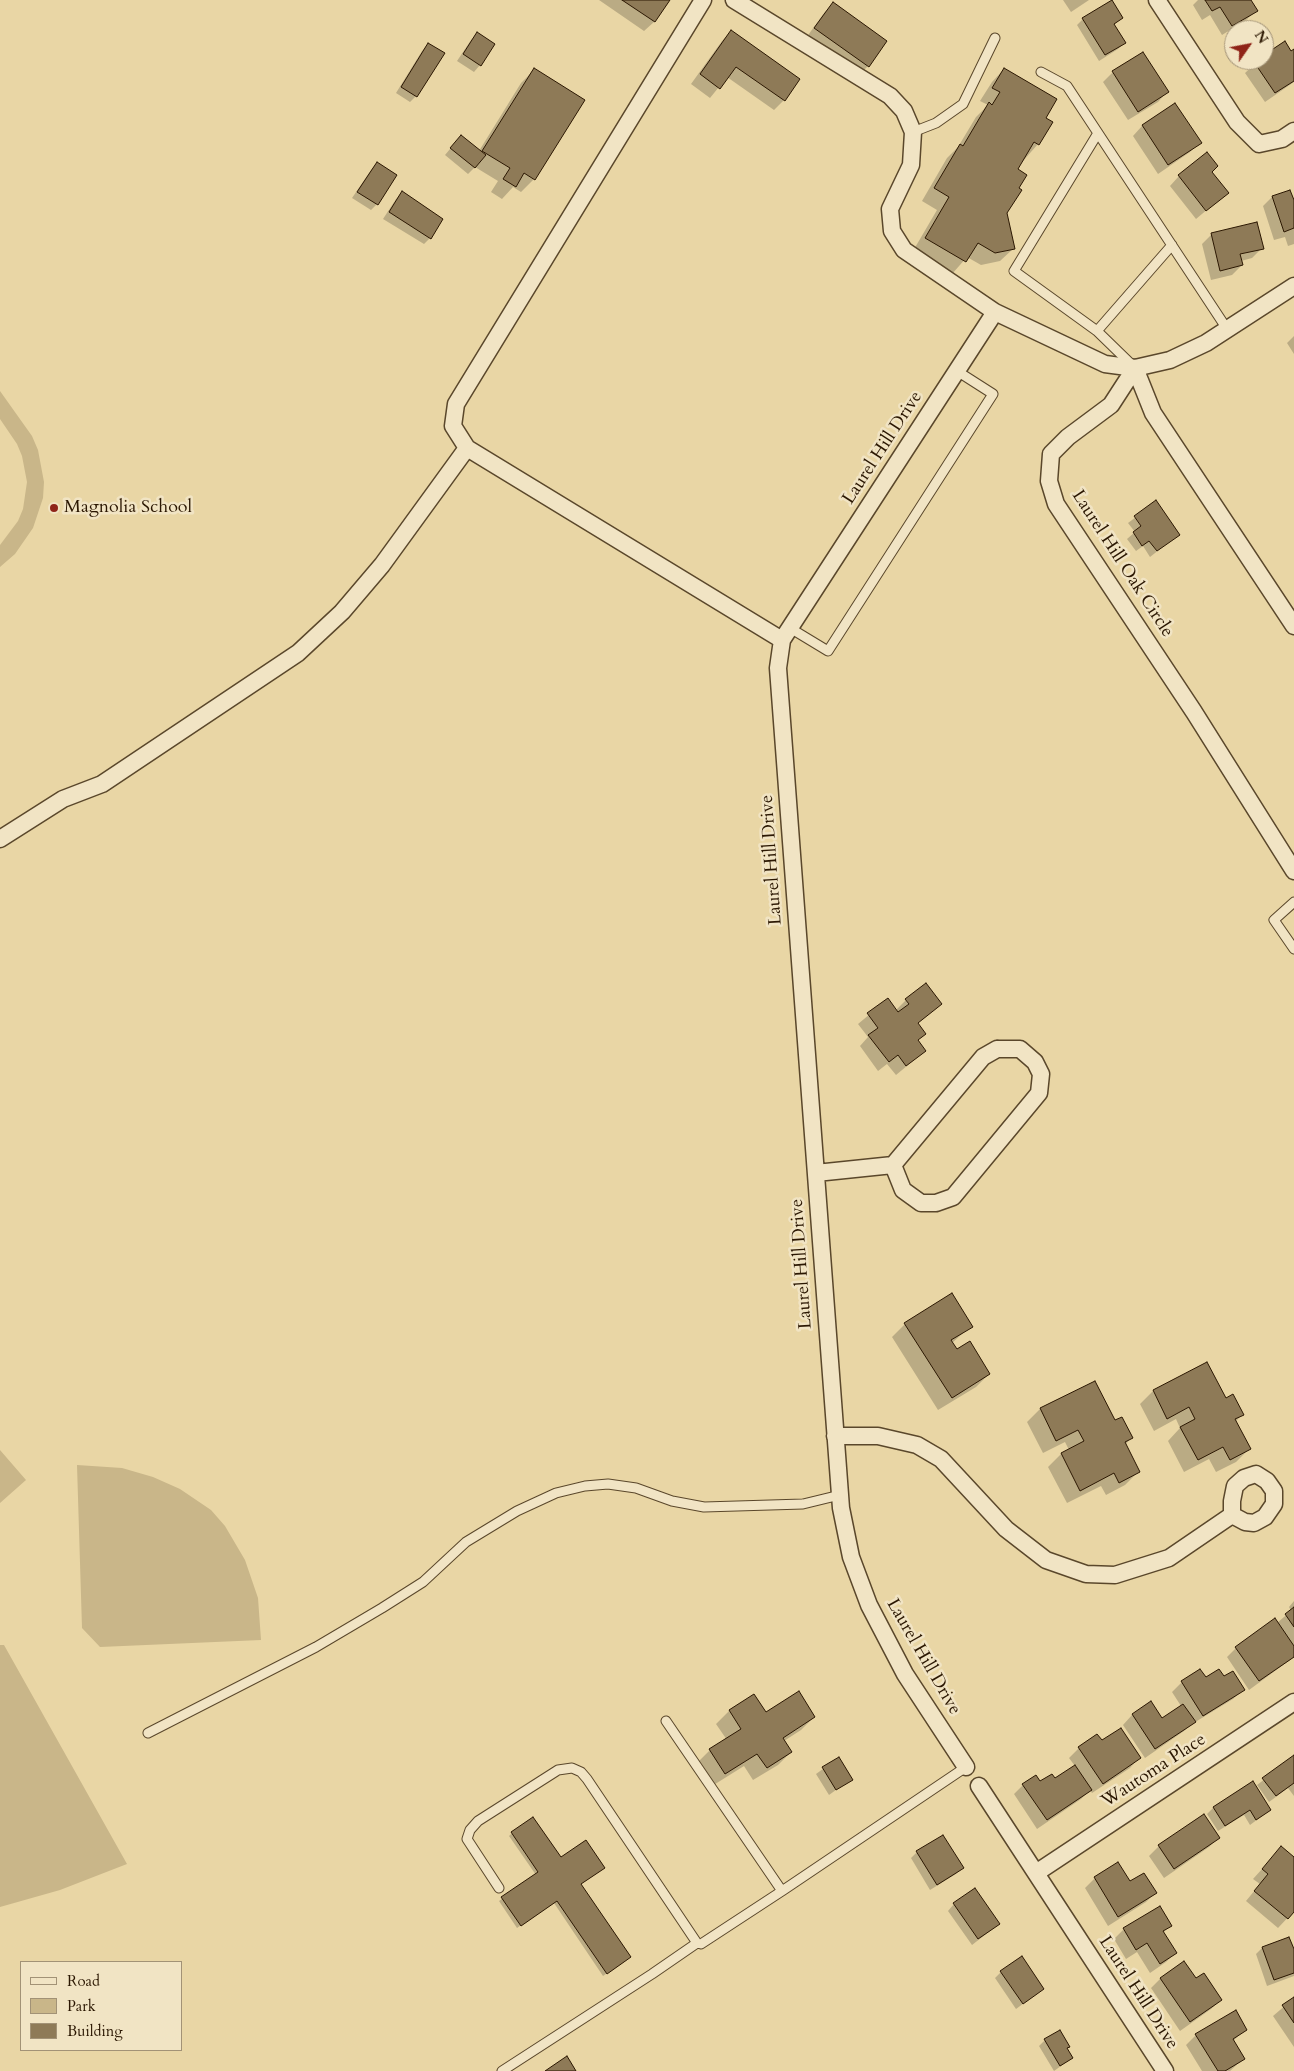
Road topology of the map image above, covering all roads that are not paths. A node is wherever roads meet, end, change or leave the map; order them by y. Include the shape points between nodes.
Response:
1 (703, 0) edge
2 (734, 0) edge
3 (1157, 0) edge
4 (995, 38) dead end
5 (1041, 72) dead end
6 (1294, 130) edge
7 (913, 132) junction
8 (1098, 133) junction
9 (1172, 245) junction
10 (1294, 286) edge
11 (995, 312) junction
12 (1227, 329) junction
13 (1097, 331) junction
14 (1135, 368) junction
15 (957, 371) junction
16 (467, 448) junction
17 (1294, 626) edge
18 (786, 634) junction
19 (0, 839) edge
20 (1294, 871) edge
21 (1294, 902) edge
22 (1294, 949) edge
23 (893, 1165) junction
24 (816, 1173) junction
25 (835, 1436) junction
26 (840, 1495) junction
27 (1232, 1515) dead end
28 (1294, 1702) edge
29 (666, 1721) dead end
30 (148, 1733) dead end
31 (966, 1767) joint
32 (979, 1786) dead end
33 (1036, 1873) junction
34 (499, 1888) dead end
35 (782, 1891) junction
36 (697, 1942) junction
37 (502, 2071) edge
38 (1165, 2071) edge

1 - 16 street via 456,404 453,426
2 - 7 street via 890,96 904,111
3 - 6 street via 1237,122 1259,144 1282,139
4 - 7 lane via 963,104 936,122
5 - 8 lane via 1067,86
7 - 11 street via 911,165 890,209 892,231 904,250
8 - 9 lane
8 - 13 lane via 1014,270
9 - 12 lane
9 - 13 lane
10 - 12 street
11 - 14 street via 1105,364
11 - 15 street, Laurel Hill Drive
12 - 14 street via 1170,360
13 - 14 lane
14 - 17 street via 1153,413
14 - 20 street, Laurel Hill Oak Circle via 1111,405 1051,454 1049,480 1056,504 1194,712
15 - 18 street, Laurel Hill Drive
15 - 18 lane via 993,394 828,651
16 - 18 street
16 - 19 street via 382,564 342,612 298,652 102,784 63,799
18 - 24 street, Laurel Hill Drive via 778,668
21 - 22 lane via 1274,920
23 - 23 street via 903,1190 921,1203 936,1203 954,1197 1039,1093 1041,1074 1035,1062 1020,1049 997,1049 983,1057
23 - 24 street
24 - 25 street, Laurel Hill Drive
25 - 26 street, Laurel Hill Drive
25 - 27 street via 878,1436 917,1445 941,1459 1006,1529 1046,1560 1086,1574 1116,1576 1168,1558
26 - 30 lane via 803,1504 704,1507 672,1501 636,1488 608,1484 556,1493 517,1511 466,1542 423,1582 374,1613 316,1647
26 - 31 street, Laurel Hill Drive via 852,1557 869,1605 905,1674
28 - 33 street, Wautoma Place
29 - 35 lane
31 - 35 lane
32 - 33 street, Laurel Hill Drive
33 - 38 street, Laurel Hill Drive
34 - 36 lane via 467,1839 470,1830 558,1770 572,1768 587,1779
35 - 36 lane via 701,1944
36 - 37 lane

